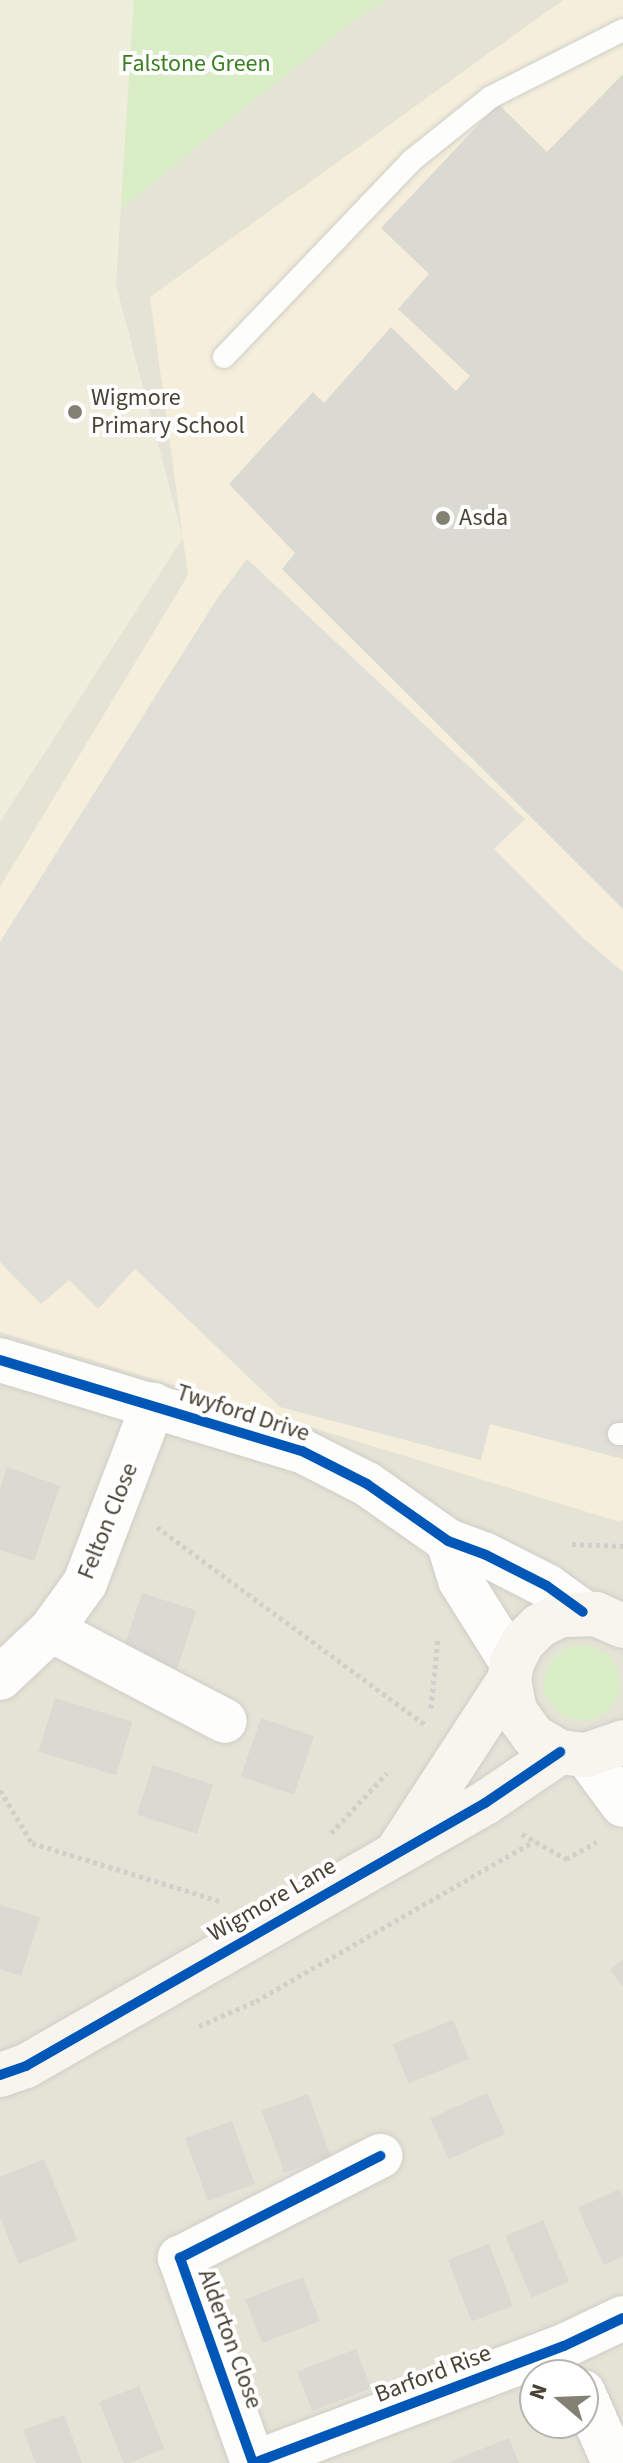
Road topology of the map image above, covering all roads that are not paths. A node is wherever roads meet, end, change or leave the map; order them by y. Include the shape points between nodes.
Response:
1 (623, 30) edge
2 (224, 357) dead end
3 (0, 1360) edge
4 (153, 1405) junction
5 (448, 1541) junction
6 (606, 1613) edge
7 (51, 1630) junction
8 (511, 1672) junction
9 (0, 1678) edge
10 (225, 1721) dead end
11 (590, 1749) edge
12 (612, 1823) edge
13 (398, 1851) junction
14 (0, 2075) edge
15 (380, 2156) dead end
16 (623, 2318) edge
17 (572, 2359) edge
18 (519, 2377) edge
19 (599, 2429) edge
20 (254, 2463) edge
21 (614, 2463) edge

1 - 2 lane via 491,97 411,161
3 - 4 street, Twyford Drive
4 - 5 street, Twyford Drive via 302,1451 367,1484
4 - 7 street, Felton Close via 85,1583
5 - 6 street, Twyford Drive
5 - 8 street via 460,1580
6 - 8 street, Wigmore Lane via 560,1615 539,1626 523,1642
7 - 9 street, Felton Close
7 - 10 street
8 - 11 street via 515,1711 533,1736
8 - 13 street, Wigmore Lane
11 - 12 street
11 - 13 street, Wigmore Lane
13 - 14 street, Wigmore Lane via 26,2066
15 - 20 street, Alderton Close via 180,2258
16 - 17 street, Barford Rise
18 - 20 street, Barford Rise
19 - 21 street

